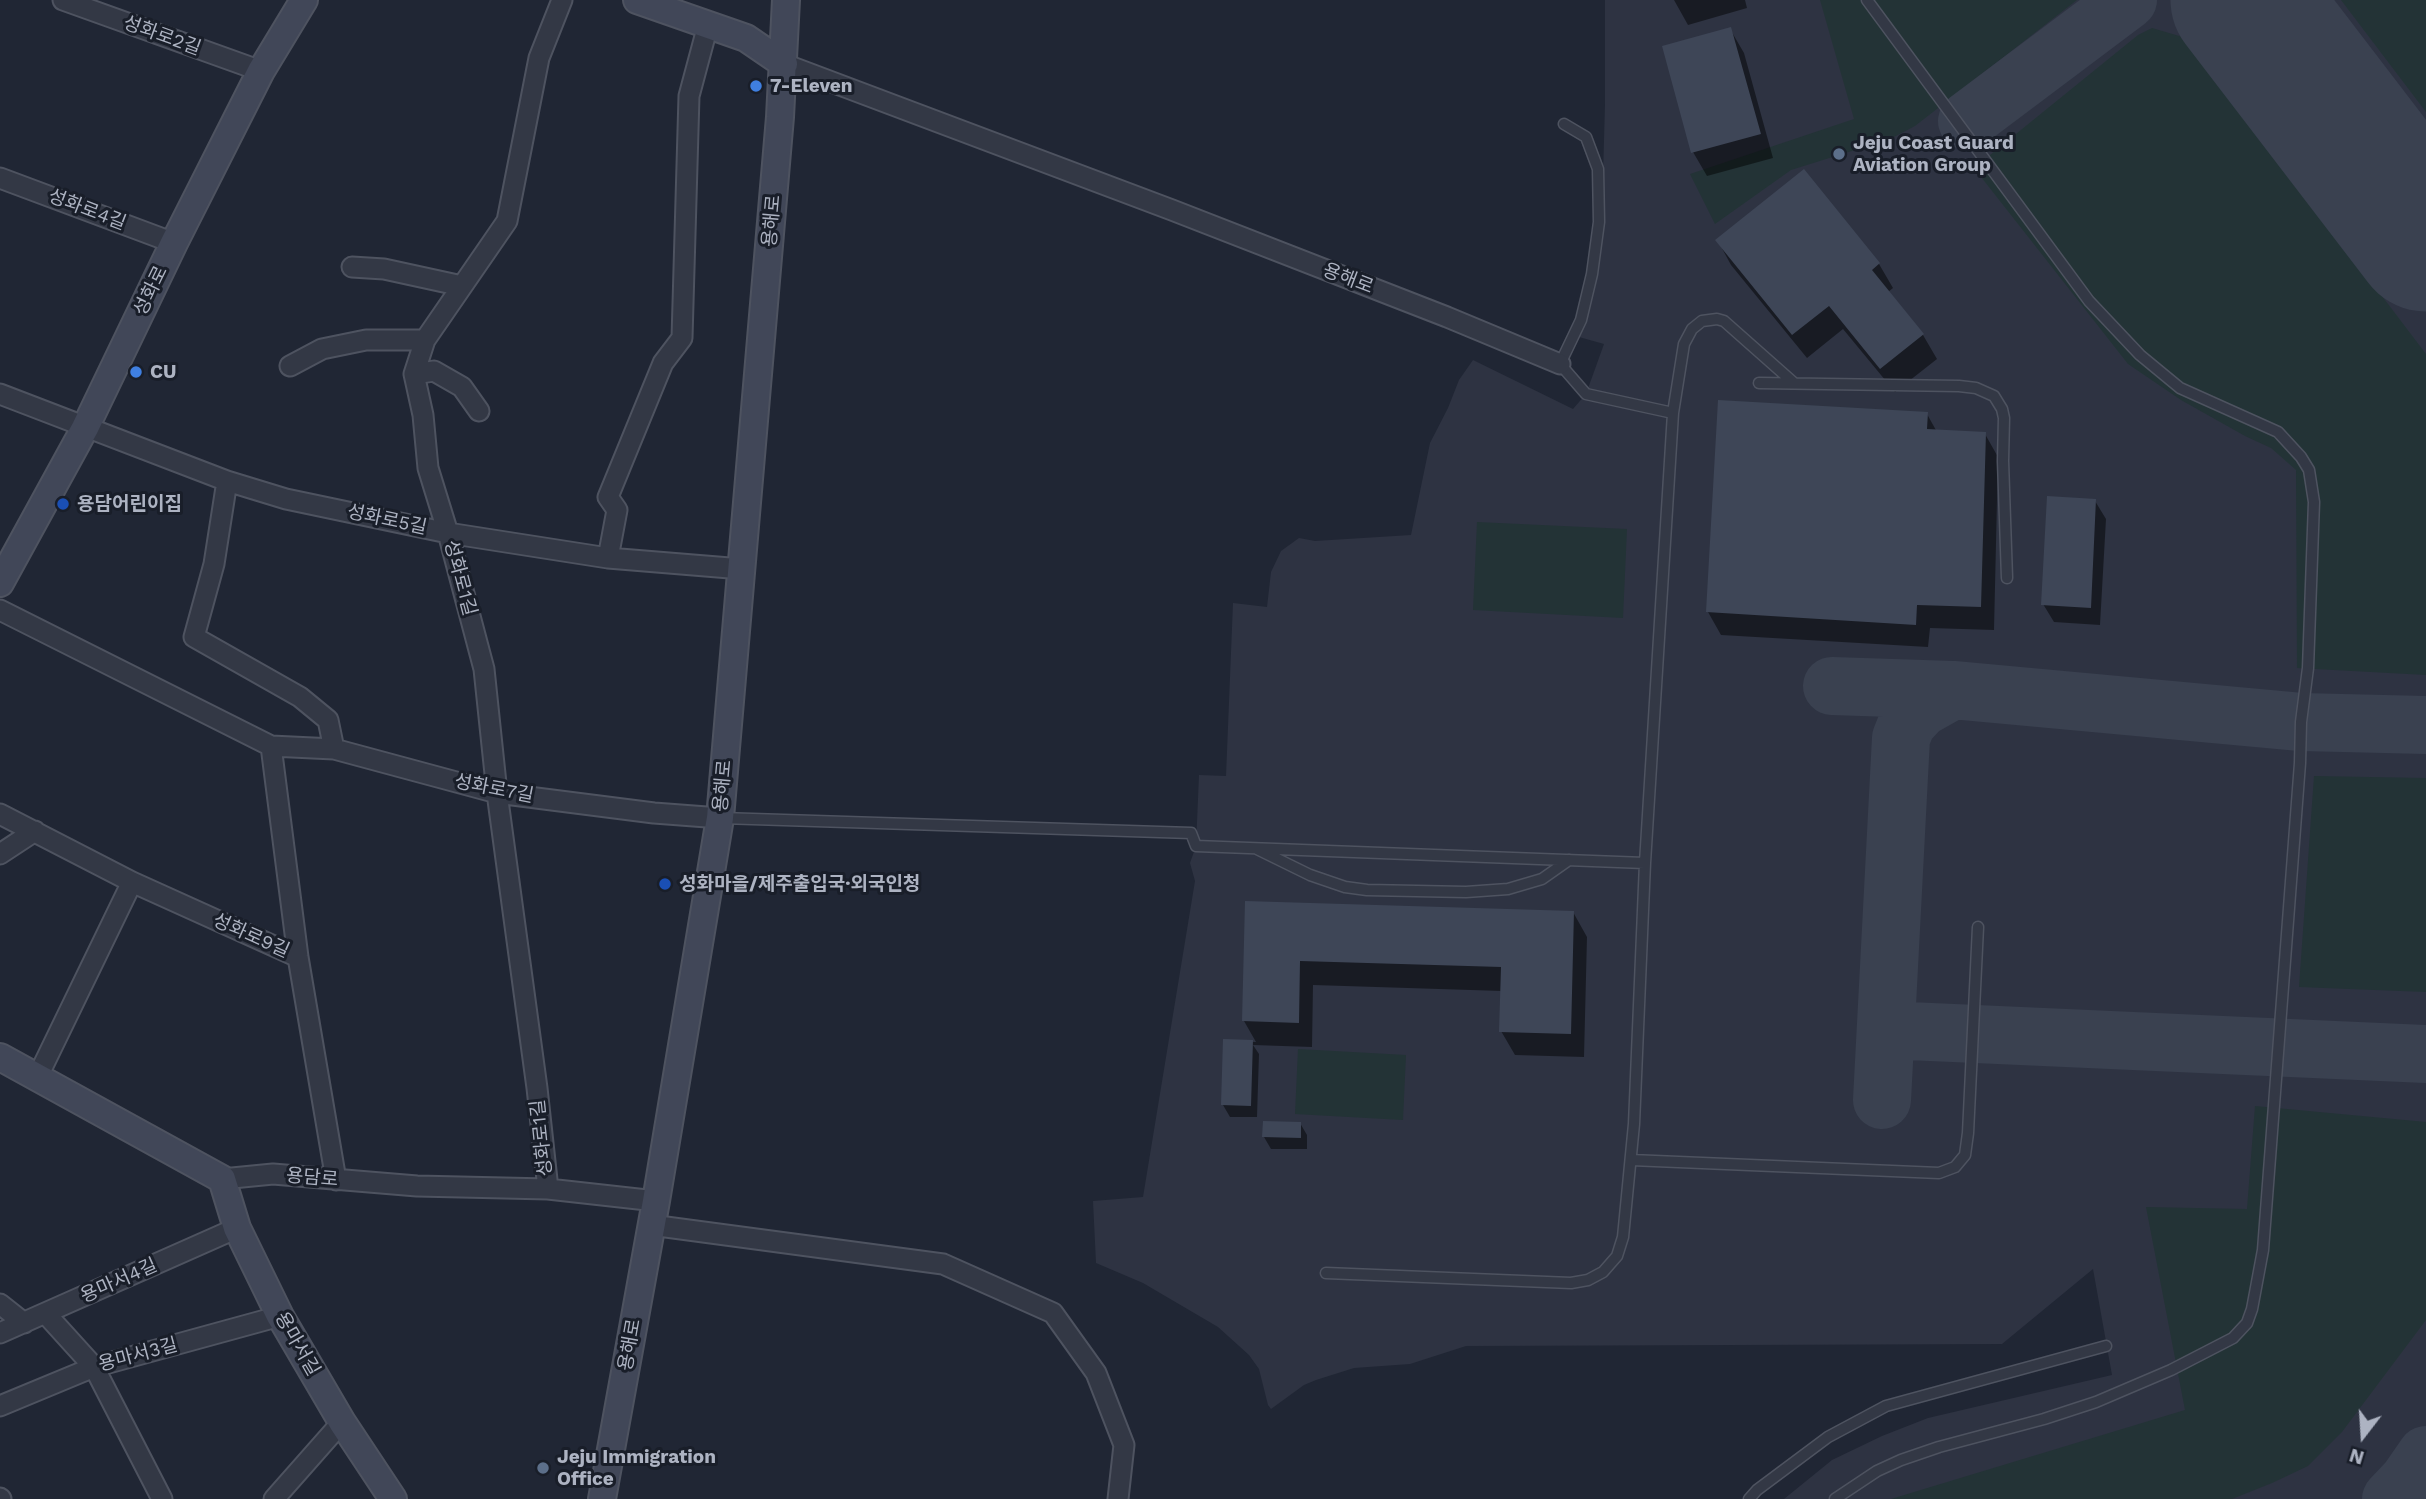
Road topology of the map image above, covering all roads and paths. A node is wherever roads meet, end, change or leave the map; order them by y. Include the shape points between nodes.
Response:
1 (63, 0) edge
2 (304, 0) edge
3 (562, 0) edge
4 (637, 0) edge
5 (786, 0) edge
6 (1867, 0) edge
7 (708, 25) junction
8 (784, 64) junction
9 (261, 71) junction
10 (1564, 124) dead end
11 (0, 178) edge
12 (174, 243) junction
13 (352, 267) dead end
14 (462, 286) junction
15 (425, 340) junction
16 (1560, 364) junction
17 (290, 366) dead end
18 (414, 374) junction
19 (1759, 383) dead end
20 (1794, 383) junction
21 (0, 394) edge
22 (479, 411) dead end
23 (1673, 413) junction
24 (85, 428) junction
25 (227, 481) junction
26 (449, 533) junction
27 (608, 558) junction
28 (742, 569) junction
29 (2007, 578) dead end
30 (0, 583) edge
31 (0, 610) edge
32 (271, 746) junction
33 (334, 749) junction
34 (497, 793) junction
35 (0, 814) edge
36 (720, 818) junction
37 (35, 831) junction
38 (1257, 849) junction
39 (0, 854) edge
40 (1569, 860) junction
41 (1645, 863) junction
42 (132, 882) junction
43 (1978, 927) dead end
44 (298, 957) junction
45 (0, 1057) edge
46 (38, 1076) junction
47 (1631, 1160) junction
48 (222, 1179) junction
49 (335, 1180) junction
50 (548, 1189) junction
51 (653, 1213) junction
52 (237, 1228) junction
53 (1326, 1273) dead end
54 (0, 1304) edge
55 (47, 1314) junction
56 (280, 1316) junction
57 (24, 1323) junction
58 (0, 1333) edge
59 (2106, 1346) dead end
60 (94, 1367) junction
61 (0, 1406) edge
62 (342, 1422) junction
63 (162, 1499) edge
64 (274, 1499) edge
65 (393, 1499) edge
66 (602, 1499) edge
67 (1118, 1499) edge
68 (1749, 1499) edge
69 (1835, 1499) edge

1 - 9 street, 성화로2길
2 - 9 main road, 성화로
3 - 14 street via 539,58 507,221
4 - 7 main road
5 - 8 main road, 용해로
6 - 69 lane via 2089,301 2140,355 2180,388 2278,432 2309,470 2314,502 2308,668 2263,1250 2247,1323 2232,1339 2171,1370 2095,1402 1901,1460
7 - 8 main road via 746,38
7 - 27 street via 688,96 682,338 663,363 608,497 617,510
8 - 16 street, 용해로 via 1185,215
8 - 28 main road, 용해로
9 - 12 main road, 성화로
10 - 16 lane via 1586,137 1598,169 1599,222 1581,320
11 - 12 street, 성화로4길
12 - 24 main road, 성화로
13 - 14 street
14 - 15 street
15 - 17 street via 366,340 322,349
15 - 18 street
16 - 23 lane, 용해로 via 1586,394
18 - 22 street via 434,371 461,387
18 - 26 street, 성화로1길 via 428,468
19 - 20 lane
20 - 23 lane via 1724,321 1702,321 1684,344
20 - 29 lane via 1959,386 1994,396 2004,418
21 - 24 street, 성화로5길
23 - 41 lane
24 - 25 street, 성화로5길
24 - 30 main road, 성화로
25 - 26 street, 성화로5길 via 286,499
25 - 33 street via 214,564 194,637 300,697 328,720
26 - 27 street, 성화로5길
26 - 34 street, 성화로1길 via 484,669
27 - 28 street, 성화로5길
28 - 36 main road, 용해로
31 - 32 street, 성화로7길
32 - 33 street, 성화로7길
32 - 44 street
33 - 34 street, 성화로7길
34 - 36 street, 성화로7길
34 - 50 street, 성화로1길
35 - 37 street, 성화로9길
36 - 38 lane via 1191,834 1196,846
36 - 51 main road, 용해로
37 - 39 street
37 - 42 street, 성화로9길
38 - 40 lane
38 - 40 lane via 1310,876 1379,891 1508,889 1542,879
40 - 41 lane
41 - 47 lane
42 - 44 street, 성화로9길
42 - 46 street
43 - 47 lane via 1968,1133 1965,1155 1955,1167 1939,1173
44 - 49 street, 성화로9길
45 - 46 main road
46 - 48 main road
47 - 53 lane via 1617,1255 1604,1272 1588,1280
48 - 49 street, 용담로 via 273,1174
48 - 52 main road, 용마서길
49 - 50 street, 용담로
50 - 51 street, 용담로
51 - 66 main road, 용해로
51 - 67 street, 용담로 via 943,1264 1053,1313 1096,1373 1124,1445
52 - 55 street, 용마서4길
52 - 56 main road, 용마서길
54 - 57 street
55 - 57 street, 용마서4길
55 - 60 street
56 - 60 street, 용마서3길
56 - 62 main road, 용마서길
57 - 58 street, 용마서4길
59 - 68 lane via 1886,1406 1828,1437
60 - 61 street, 용마서3길
60 - 63 street
62 - 64 street
62 - 65 main road, 용마서길

